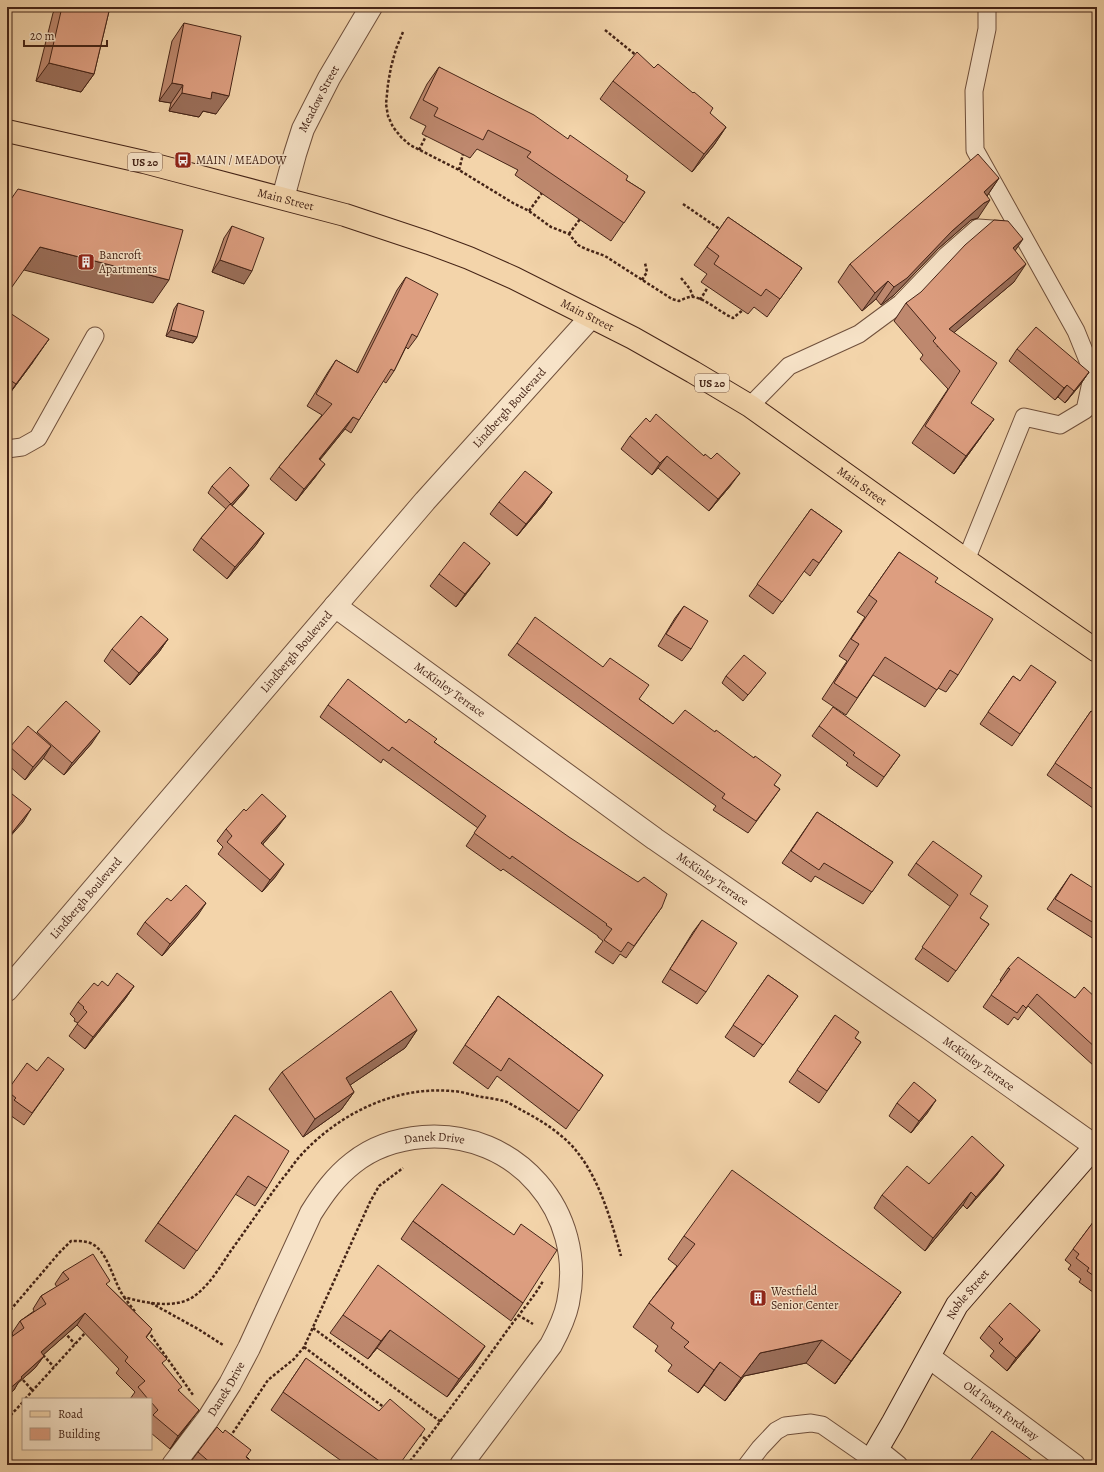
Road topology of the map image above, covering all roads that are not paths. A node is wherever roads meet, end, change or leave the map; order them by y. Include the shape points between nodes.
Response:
1 (371, 7) edge
2 (987, 7) edge
3 (7, 131) edge
4 (283, 198) junction
5 (1024, 238) junction
6 (591, 317) junction
7 (95, 336) dead end
8 (750, 406) junction
9 (7, 449) edge
10 (966, 560) junction
11 (335, 606) junction
12 (1097, 651) edge
13 (7, 990) edge
14 (1096, 1145) edge
15 (929, 1357) junction
16 (872, 1457) edge
17 (173, 1465) edge
18 (461, 1465) edge
19 (747, 1465) edge
20 (899, 1465) edge
21 (1074, 1465) edge

1 - 4 street, Meadow Street via 329,78 303,129
2 - 5 lane via 987,29 974,91 975,150
3 - 4 main road, Main Street / US 20 via 144,162
4 - 6 main road, Main Street / US 20 via 345,215 449,250 514,278
5 - 8 lane via 1008,230 978,228 946,256 901,303 859,334 788,366
5 - 10 lane via 1076,330 1093,373 1085,410 1060,425 1024,417
6 - 8 main road, Main Street / US 20 via 663,355
6 - 11 street, Lindbergh Boulevard via 425,501
7 - 9 lane via 38,438 22,447
8 - 10 main road, Main Street / US 20
10 - 12 main road, Main Street / US 20
11 - 13 street, Lindbergh Boulevard
11 - 14 street, McKinley Terrace via 655,839
14 - 15 street, Noble Street via 957,1305
15 - 16 street, Noble Street
15 - 21 street, Old Town Fordway
16 - 19 lane via 822,1425 811,1423 785,1426 776,1431
16 - 20 lane
17 - 18 street, Danek Drive via 208,1419 230,1384 323,1194 354,1162 373,1151 394,1142 437,1136 460,1138 481,1144 520,1165 550,1198 568,1239 571,1260 568,1304 551,1345

